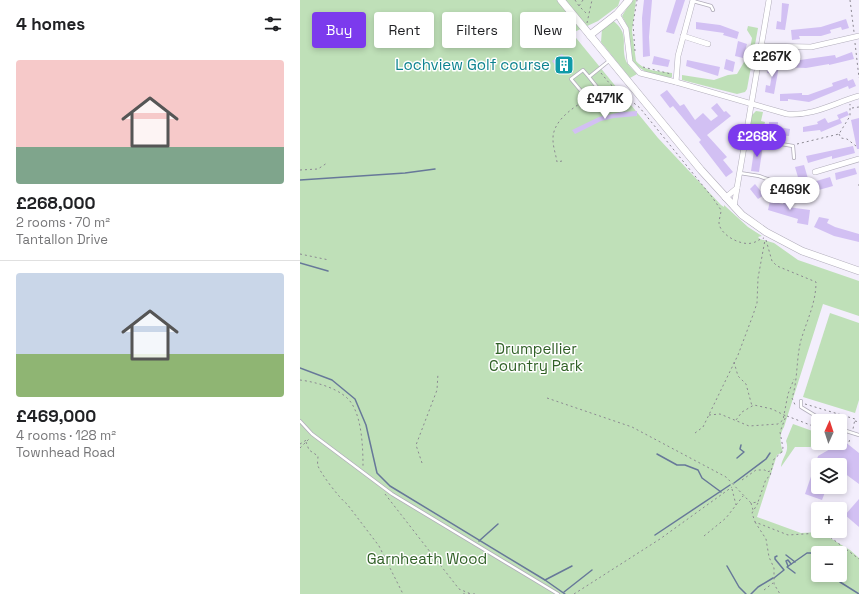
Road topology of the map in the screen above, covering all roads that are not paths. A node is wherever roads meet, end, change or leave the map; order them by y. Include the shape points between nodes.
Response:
1 (561, 0) edge
2 (629, 0) edge
3 (693, 0) edge
4 (769, 0) edge
5 (713, 10) dead end
6 (617, 14) junction
7 (588, 33) junction
8 (683, 36) junction
9 (859, 36) edge
10 (708, 44) dead end
11 (761, 46) junction
12 (610, 60) junction
13 (588, 77) junction
14 (676, 82) junction
15 (859, 96) edge
16 (751, 104) junction
17 (745, 138) junction
18 (794, 158) dead end
19 (859, 159) edge
20 (815, 172) dead end
21 (739, 173) junction
22 (770, 180) dead end
23 (737, 188) junction
24 (725, 198) junction
25 (734, 207) junction
26 (859, 271) edge
27 (801, 401) road end
28 (812, 414) edge
29 (300, 421) edge
30 (847, 431) edge
31 (859, 435) edge
32 (558, 594) edge

1 - 7 street
2 - 6 street
3 - 5 lane via 711,6
3 - 8 street
4 - 11 street
6 - 7 street
6 - 14 street via 626,29 628,54 635,69 644,75
7 - 12 street
8 - 10 street
8 - 14 street
9 - 11 street via 811,47
11 - 16 street
12 - 13 lane
12 - 24 street
13 - 13 lane via 583,70 571,79 592,104 608,101
14 - 16 street
15 - 16 street via 816,112 796,115 777,113
16 - 17 street
17 - 18 lane via 793,146
17 - 21 street
19 - 20 street
21 - 22 lane
21 - 23 street
23 - 24 street
23 - 25 street
24 - 25 street
25 - 26 street via 766,232 802,252
27 - 28 lane via 801,407
29 - 32 lane via 312,434 392,494
30 - 31 lane

